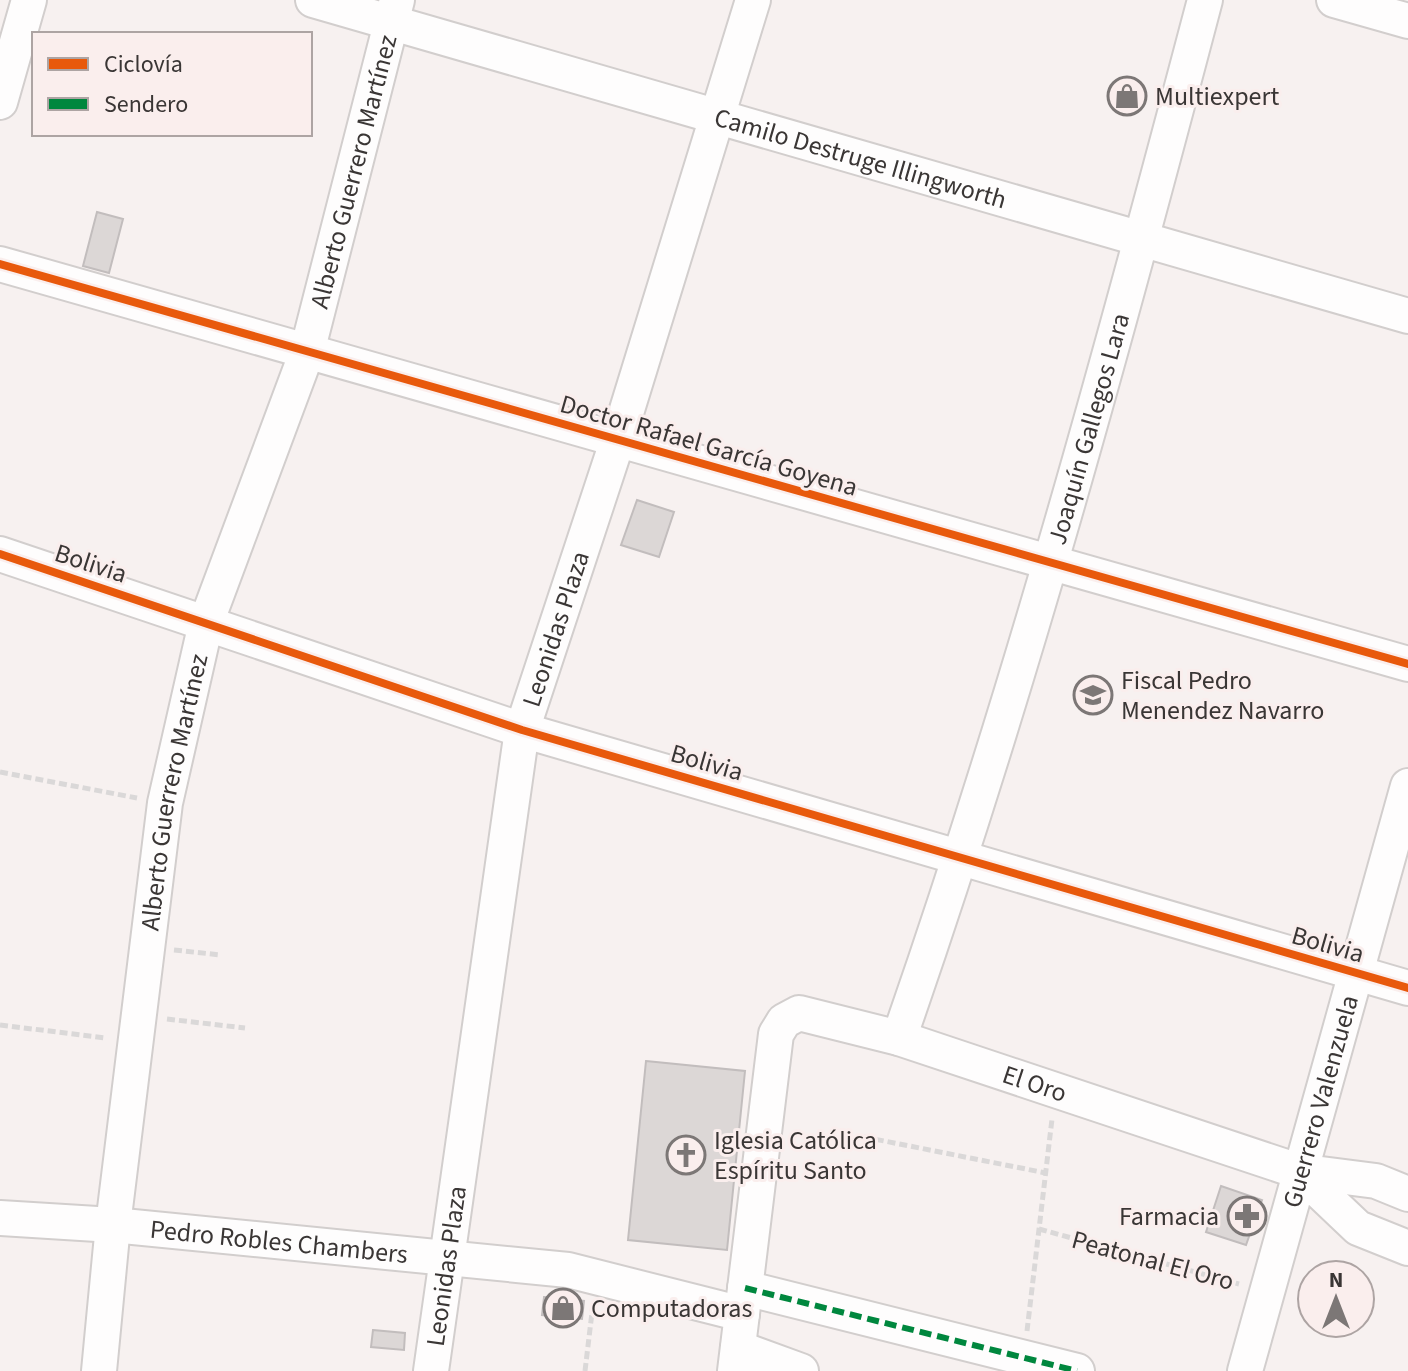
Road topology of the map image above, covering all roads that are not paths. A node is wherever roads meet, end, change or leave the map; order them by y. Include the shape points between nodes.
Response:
1 (29, 0) edge
2 (313, 0) edge
3 (753, 0) edge
4 (1205, 0) edge
5 (1334, 0) edge
6 (394, 11) edge
7 (1408, 21) edge
8 (0, 102) edge
9 (718, 117) junction
10 (1142, 239) junction
11 (0, 264) edge
12 (1408, 316) edge
13 (307, 352) junction
14 (618, 439) junction
15 (0, 554) edge
16 (1051, 562) junction
17 (206, 623) junction
18 (1408, 664) edge
19 (522, 730) junction
20 (1408, 786) edge
21 (963, 856) junction
22 (1355, 973) junction
23 (1408, 988) edge
24 (899, 1038) junction
25 (1298, 1171) junction
26 (1408, 1194) edge
27 (0, 1218) edge
28 (113, 1225) junction
29 (1408, 1248) edge
30 (445, 1256) junction
31 (744, 1301) junction
32 (737, 1359) edge
33 (99, 1371) edge
34 (431, 1371) edge
35 (801, 1371) edge
36 (1077, 1371) edge
37 (1245, 1371) edge

1 - 8 street
2 - 6 street, Camilo Destruge Illingworth
3 - 9 street, Leonidas Plaza
4 - 10 street, Joaquín Gallegos Lara
5 - 7 street
6 - 9 street, Camilo Destruge Illingworth
6 - 13 street, Alberto Guerrero Martínez
9 - 10 street, Camilo Destruge Illingworth
9 - 14 street, Leonidas Plaza
10 - 12 street, Camilo Destruge Illingworth
10 - 16 street, Joaquín Gallegos Lara
11 - 13 street, Doctor Rafael García Goyena
13 - 14 street, Doctor Rafael García Goyena
13 - 17 street, Alberto Guerrero Martínez
14 - 16 street, Doctor Rafael García Goyena
14 - 19 street, Leonidas Plaza
15 - 17 street, Bolivia
16 - 18 street, Doctor Rafael García Goyena
16 - 21 street, Joaquín Gallegos Lara
17 - 19 street, Bolivia
17 - 28 street, Alberto Guerrero Martínez via 165,803
19 - 21 street, Bolivia
19 - 30 street, Leonidas Plaza
20 - 22 street, Guerrero Valenzuela
21 - 22 street, Bolivia
21 - 24 street, Joaquín Gallegos Lara
22 - 23 street, Bolivia
22 - 25 street, Guerrero Valenzuela
24 - 25 street, El Oro
24 - 31 street, El Oro via 799,1013 784,1021 776,1034
25 - 26 street, El Oro via 1376,1181
25 - 29 street, El Oro via 1358,1228
25 - 37 street, Guerrero Valenzuela
27 - 28 street, Pedro Robles Chambers
28 - 30 street, Pedro Robles Chambers
28 - 33 street, Alberto Guerrero Martínez
30 - 31 street, Pedro Robles Chambers
30 - 34 street, Leonidas Plaza
31 - 32 street
31 - 36 street, Pedro Robles Chambers
32 - 35 street

